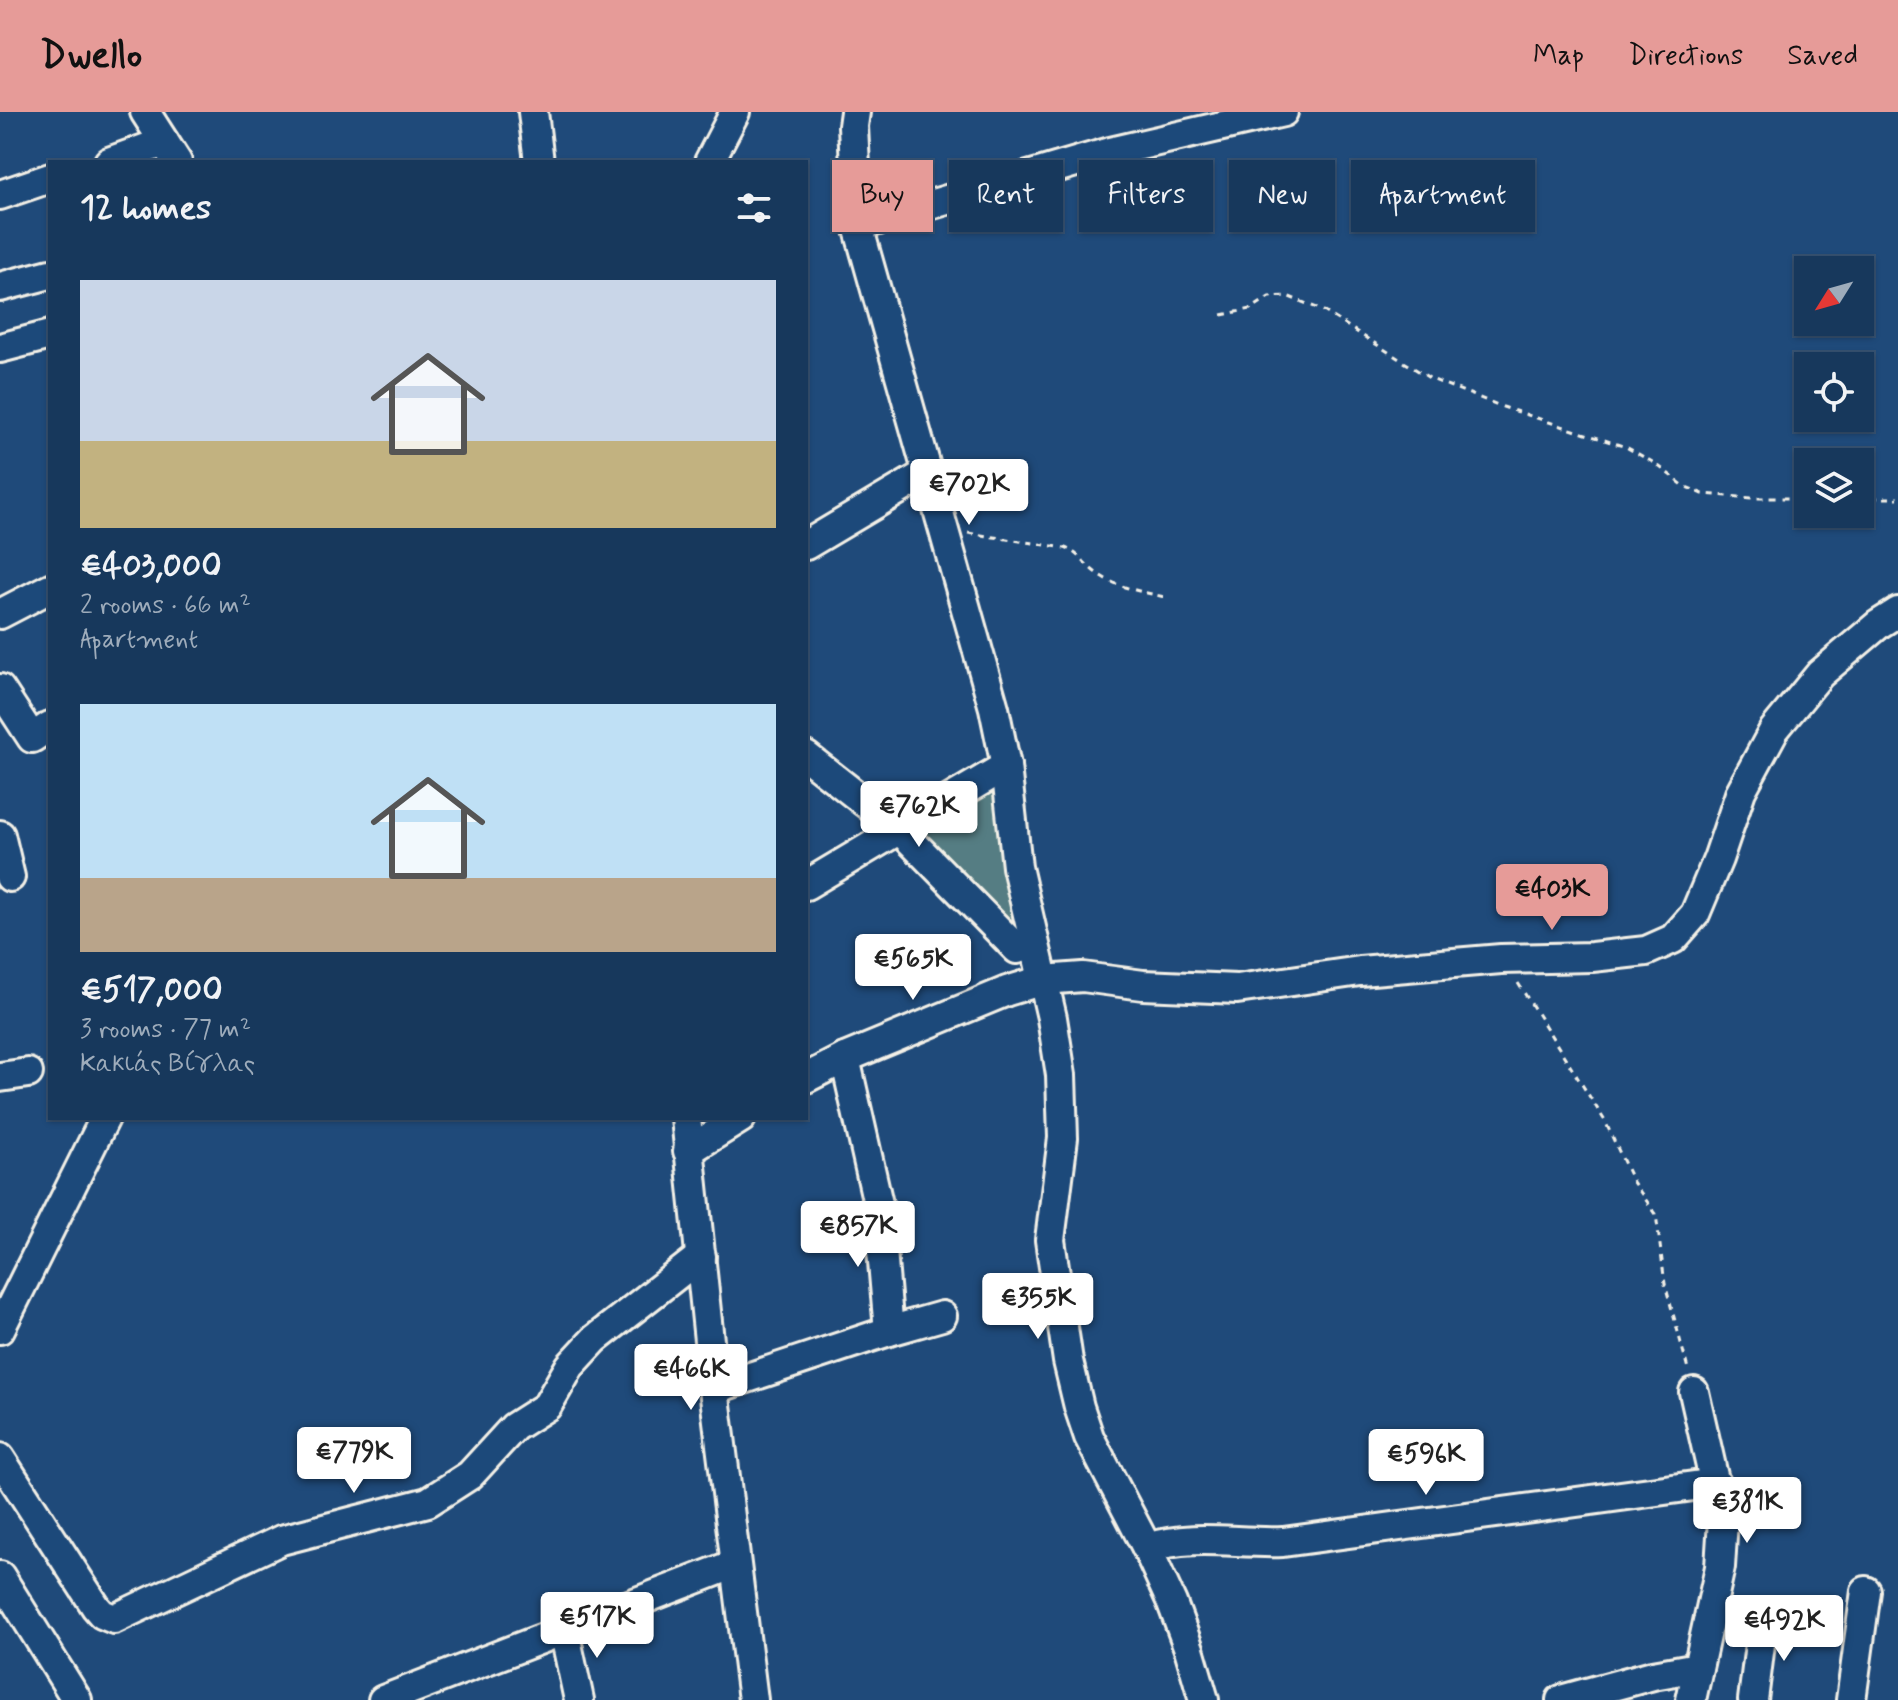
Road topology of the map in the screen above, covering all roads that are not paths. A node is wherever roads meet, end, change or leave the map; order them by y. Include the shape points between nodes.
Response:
1 (145, 112) edge
2 (533, 112) edge
3 (735, 112) edge
4 (855, 112) edge
5 (1283, 112) edge
6 (170, 152) edge
7 (121, 160) edge
8 (539, 160) edge
9 (710, 160) edge
10 (855, 160) edge
11 (48, 179) edge
12 (0, 195) edge
13 (933, 204) edge
14 (860, 232) edge
15 (48, 275) edge
16 (0, 287) edge
17 (48, 336) edge
18 (0, 348) edge
19 (927, 473) junction
20 (808, 544) edge
21 (48, 589) edge
22 (1898, 612) edge
23 (0, 614) edge
24 (0, 689) edge
25 (11, 727) edge
26 (48, 727) edge
27 (808, 758) edge
28 (1006, 766) junction
29 (900, 830) junction
30 (0, 835) edge
31 (10, 877) dead end
32 (808, 884) edge
33 (1026, 947) junction
34 (1034, 982) junction
35 (845, 1058) junction
36 (28, 1073) dead end
37 (0, 1077) edge
38 (808, 1077) edge
39 (104, 1120) edge
40 (686, 1120) edge
41 (738, 1120) edge
42 (688, 1151) junction
43 (701, 1256) junction
44 (942, 1316) dead end
45 (0, 1328) edge
46 (889, 1331) junction
47 (714, 1389) junction
48 (1694, 1392) road end
49 (0, 1458) edge
50 (1716, 1483) junction
51 (1147, 1548) junction
52 (735, 1564) junction
53 (0, 1576) edge
54 (1866, 1591) dead end
55 (1763, 1620) dead end
56 (564, 1630) junction
57 (1698, 1667) junction
58 (77, 1700) edge
59 (383, 1700) edge
60 (579, 1700) edge
61 (753, 1700) edge
62 (1204, 1700) edge
63 (1561, 1700) edge
64 (1691, 1700) edge
65 (1753, 1700) edge
66 (1851, 1700) edge

1 - 6 street
2 - 8 street
3 - 9 street
4 - 10 street
5 - 13 street via 1110,152
6 - 7 street
11 - 12 street
14 - 19 street
15 - 16 street
17 - 18 street
19 - 20 street
19 - 28 street
21 - 23 street
22 - 34 street via 1820,674 1774,730 1741,791 1695,914 1673,939 1646,951 1360,971 1237,989 1083,977
24 - 25 street
25 - 26 street via 32,738
27 - 29 street
28 - 29 street
28 - 33 street
29 - 32 street
29 - 33 street
30 - 31 street
33 - 34 street
34 - 35 street
34 - 51 street via 1061,1075 1063,1138 1050,1240 1068,1361 1089,1437
35 - 38 street
35 - 46 street via 878,1204
36 - 37 street
39 - 45 street
40 - 42 street
41 - 42 street
42 - 43 street
43 - 47 street
43 - 49 street via 595,1339 570,1366 547,1406 514,1427 470,1475 428,1502 281,1540 114,1619 96,1607
44 - 46 street
46 - 47 street
47 - 52 street
48 - 50 street
50 - 51 street via 1283,1542 1202,1538
50 - 57 street via 1723,1520 1720,1567
51 - 62 street
52 - 56 street
52 - 61 street
53 - 58 street
54 - 66 street
55 - 65 street
56 - 59 street
56 - 60 street
57 - 63 street
57 - 64 street

